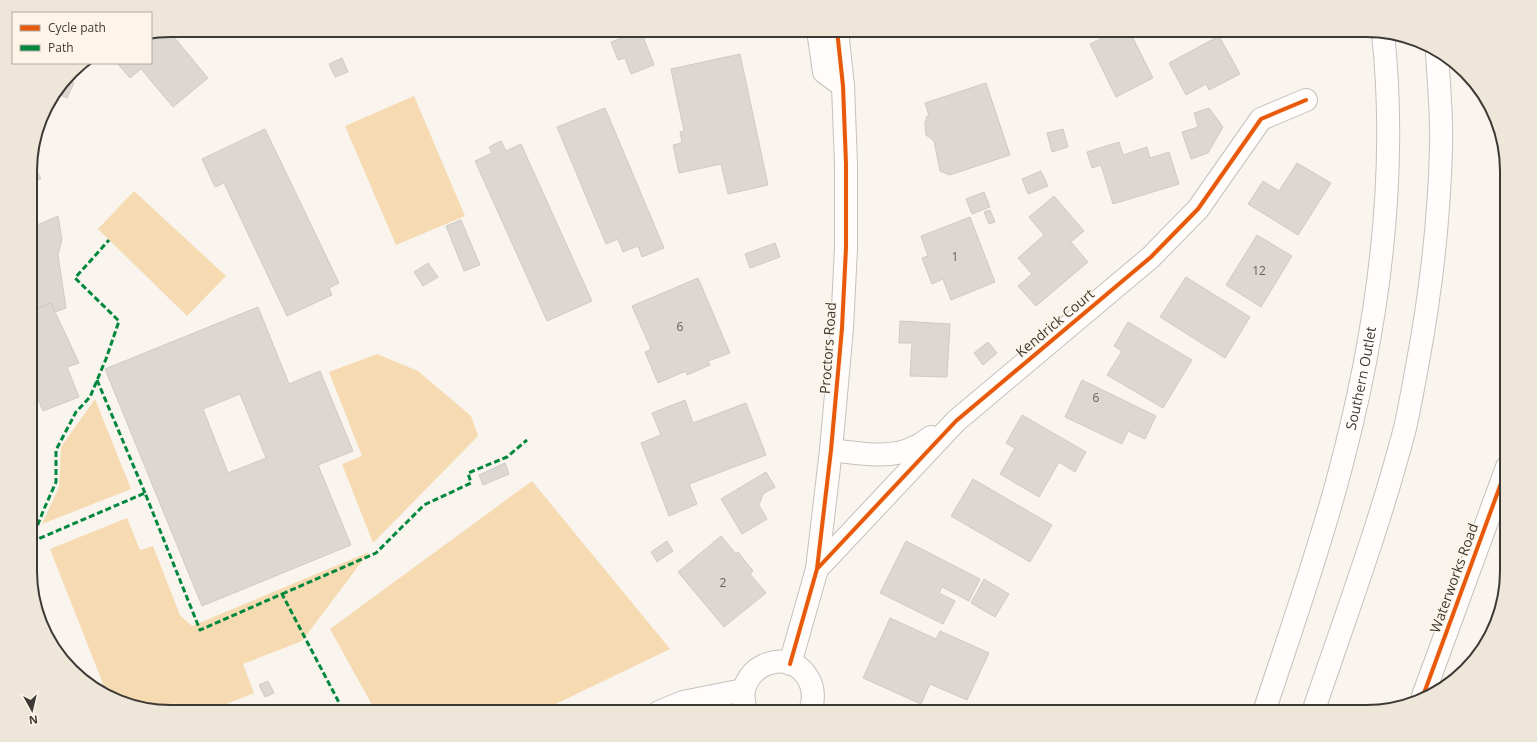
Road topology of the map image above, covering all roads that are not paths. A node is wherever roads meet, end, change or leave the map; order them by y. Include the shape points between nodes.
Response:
1 (819, 37) edge
2 (838, 37) edge
3 (1383, 38) edge
4 (1437, 58) edge
5 (843, 86) junction
6 (1306, 100) dead end
7 (956, 421) junction
8 (831, 450) junction
9 (1500, 486) edge
10 (817, 569) junction
11 (790, 664) junction
12 (744, 690) junction
13 (1425, 691) edge
14 (675, 705) edge
15 (745, 705) edge
16 (812, 705) edge
17 (1266, 705) edge
18 (1315, 705) edge

1 - 5 main road via 824,72
2 - 5 main road, Proctors Road
3 - 17 main road, Southern Outlet via 1389,119 1386,189 1382,248 1365,358 1337,484
4 - 18 main road via 1441,148 1427,310 1416,372 1386,497
5 - 8 main road, Proctors Road via 846,248
6 - 7 main road, Kendrick Court via 1261,119 1198,208 1151,257
7 - 8 main road, Kendrick Court via 914,448 894,454
7 - 10 main road, Kendrick Court
8 - 10 main road, Proctors Road
9 - 13 main road, Waterworks Road
10 - 11 main road, Proctors Road
11 - 12 main road via 780,661 761,666 747,680
11 - 16 main road via 808,677 813,693
12 - 14 main road
12 - 15 main road

